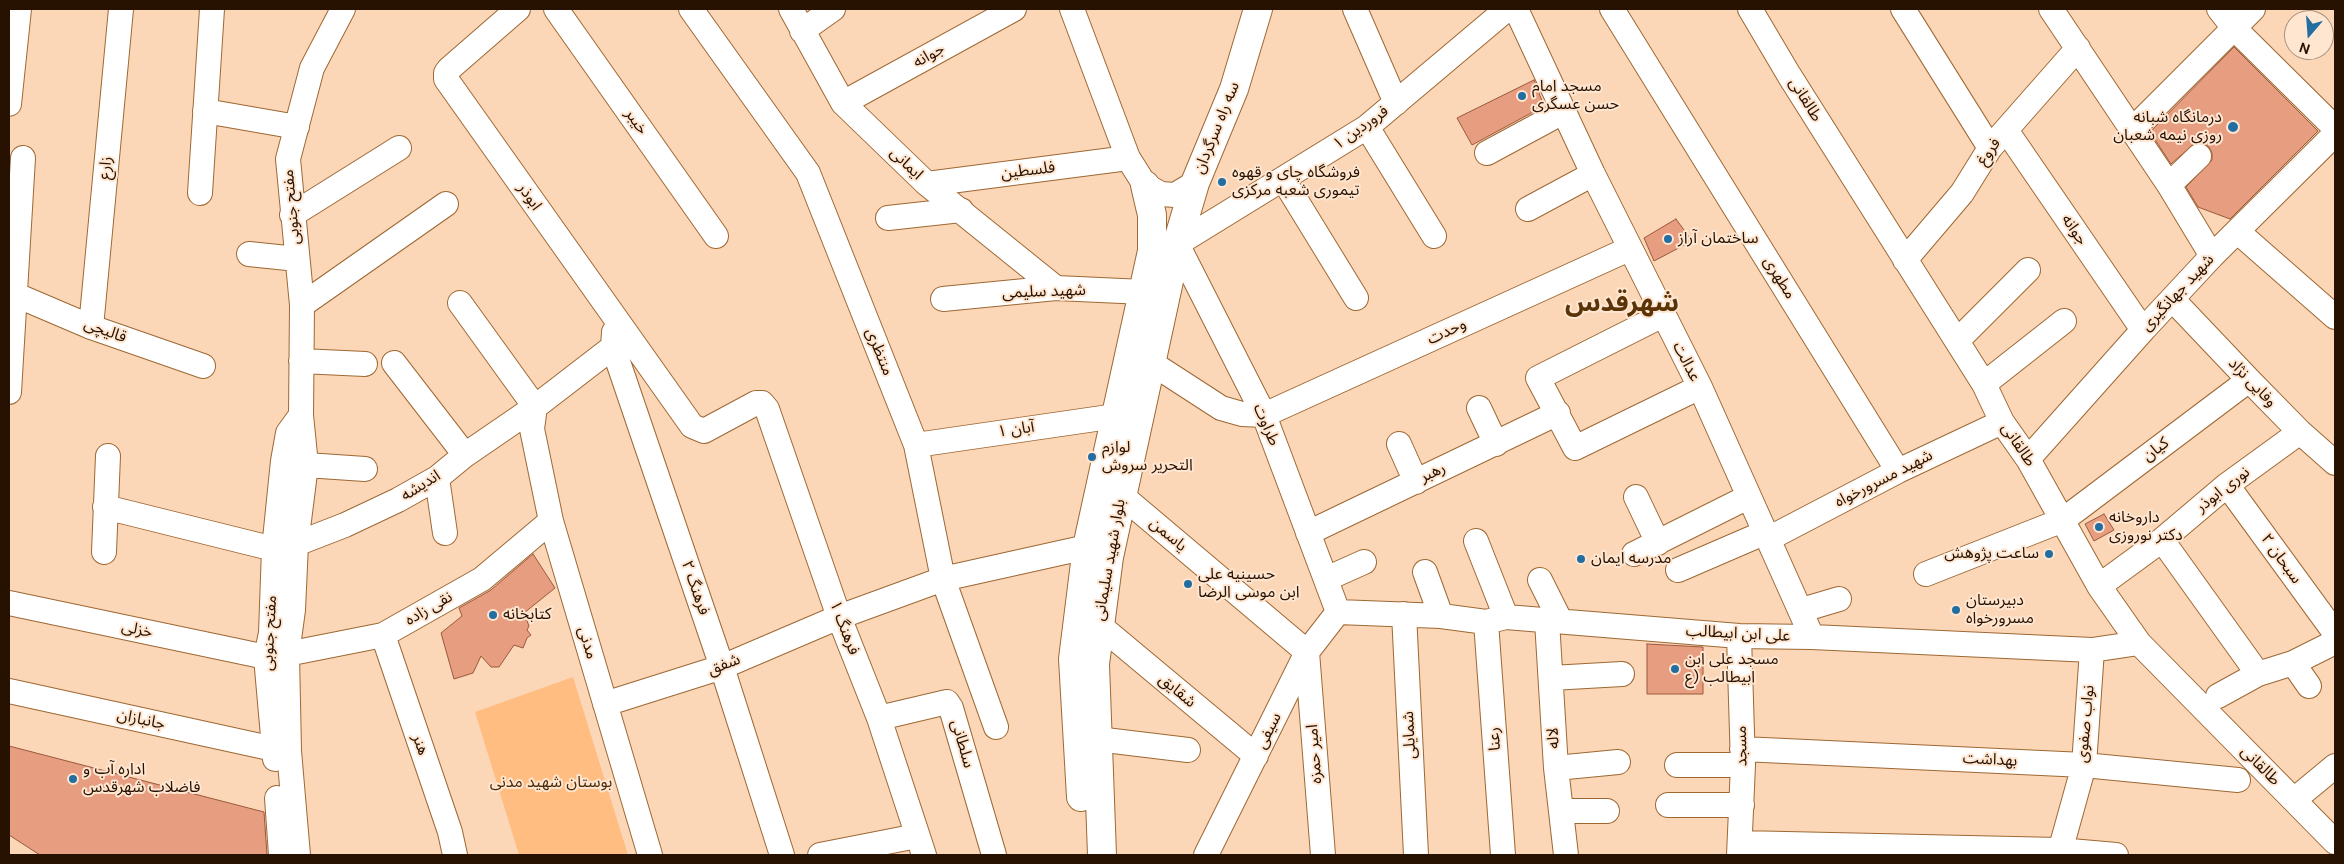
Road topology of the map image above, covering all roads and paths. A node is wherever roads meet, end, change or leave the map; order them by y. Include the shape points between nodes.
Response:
1 (19, 9) edge
2 (121, 9) edge
3 (212, 9) edge
4 (343, 9) edge
5 (556, 9) edge
6 (692, 9) edge
7 (791, 9) edge
8 (833, 9) edge
9 (1014, 9) edge
10 (1072, 9) edge
11 (1258, 9) edge
12 (1355, 9) edge
13 (1507, 9) edge
14 (1516, 9) edge
15 (1612, 9) edge
16 (1750, 9) edge
17 (1903, 9) edge
18 (2051, 9) edge
19 (2219, 9) edge
20 (2253, 9) edge
21 (503, 14) edge
22 (2234, 28) junction
23 (802, 30) junction
24 (2078, 48) junction
25 (843, 103) junction
26 (1396, 103) junction
27 (9, 104) edge
28 (205, 111) junction
29 (1563, 112) junction
30 (297, 127) junction
31 (1367, 127) junction
32 (2335, 128) edge
33 (2006, 130) junction
34 (2131, 131) junction
35 (2335, 134) edge
36 (400, 148) dead end
37 (1990, 148) junction
38 (1487, 153) dead end
39 (2199, 156) dead end
40 (22, 158) dead end
41 (1128, 158) junction
42 (1593, 174) junction
43 (1283, 179) junction
44 (1195, 183) junction
45 (927, 184) junction
46 (1145, 185) junction
47 (2169, 185) junction
48 (200, 193) dead end
49 (446, 204) dead end
50 (1528, 209) dead end
51 (961, 210) junction
52 (292, 215) junction
53 (888, 218) dead end
54 (2238, 232) junction
55 (716, 236) dead end
56 (1434, 236) dead end
57 (1177, 244) junction
58 (1629, 249) junction
59 (249, 254) dead end
60 (2212, 256) junction
61 (297, 258) junction
62 (1905, 260) junction
63 (2028, 270) dead end
64 (1056, 288) junction
65 (11, 292) edge
66 (1144, 292) junction
67 (1356, 298) dead end
68 (943, 299) dead end
69 (2173, 300) junction
70 (460, 304) dead end
71 (302, 305) junction
72 (1662, 315) junction
73 (2335, 317) edge
74 (615, 320) junction
75 (2064, 321) dead end
76 (91, 327) junction
77 (2143, 330) junction
78 (1957, 341) junction
79 (613, 347) junction
80 (301, 361) junction
81 (1150, 362) junction
82 (394, 363) dead end
83 (365, 364) dead end
84 (202, 366) dead end
85 (2248, 380) junction
86 (1984, 384) junction
87 (1700, 388) junction
88 (9, 392) edge
89 (762, 403) joint
90 (1479, 408) dead end
91 (1558, 413) junction
92 (301, 415) junction
93 (1264, 415) junction
94 (1116, 416) junction
95 (533, 418) junction
96 (2002, 422) junction
97 (2300, 432) junction
98 (1400, 444) dead end
99 (1496, 444) junction
100 (916, 445) junction
101 (465, 455) junction
102 (108, 456) dead end
103 (2028, 459) junction
104 (2335, 463) edge
105 (306, 465) junction
106 (365, 469) dead end
107 (1898, 470) junction
108 (437, 478) junction
109 (1416, 482) junction
110 (2227, 485) junction
111 (1121, 495) junction
112 (1636, 497) dead end
113 (1748, 497) junction
114 (105, 507) junction
115 (2063, 520) junction
116 (551, 521) junction
117 (445, 533) dead end
118 (1308, 533) junction
119 (1766, 536) junction
120 (2162, 540) junction
121 (1476, 542) dead end
122 (1658, 543) junction
123 (285, 547) junction
124 (1087, 547) junction
125 (104, 552) dead end
126 (1634, 554) dead end
127 (1364, 562) dead end
128 (1678, 570) dead end
129 (1425, 572) dead end
130 (1926, 574) dead end
131 (943, 579) junction
132 (1326, 579) junction
133 (1540, 580) dead end
134 (2099, 586) junction
135 (1839, 599) dead end
136 (9, 603) edge
137 (1802, 610) junction
138 (1338, 612) junction
139 (1404, 614) junction
140 (1441, 616) junction
141 (839, 617) junction
142 (1496, 620) junction
143 (1553, 621) junction
144 (1099, 625) junction
145 (2335, 633) edge
146 (383, 635) junction
147 (1739, 636) junction
148 (1812, 636) junction
149 (2335, 642) edge
150 (2139, 643) junction
151 (2092, 650) junction
152 (1307, 652) junction
153 (276, 656) junction
154 (2293, 662) junction
155 (722, 667) junction
156 (1622, 674) dead end
157 (2258, 674) junction
158 (1551, 678) junction
159 (2309, 686) dead end
160 (9, 691) edge
161 (2218, 696) dead end
162 (605, 704) junction
163 (879, 718) junction
164 (996, 727) dead end
165 (1097, 739) junction
166 (274, 749) junction
167 (1188, 750) dead end
168 (1256, 756) junction
169 (1742, 757) junction
170 (1618, 762) dead end
171 (1677, 765) dead end
172 (2084, 765) junction
173 (2335, 766) edge
174 (1556, 768) junction
175 (2238, 780) dead end
176 (2294, 800) junction
177 (1668, 805) dead end
178 (1742, 805) junction
179 (1561, 811) junction
180 (1607, 811) dead end
181 (2335, 842) edge
182 (920, 845) edge
183 (1740, 849) edge
184 (2059, 853) edge
185 (280, 855) edge
186 (298, 855) edge
187 (455, 855) edge
188 (650, 855) edge
189 (782, 855) edge
190 (820, 855) edge
191 (994, 855) edge
192 (1084, 855) edge
193 (1102, 855) edge
194 (1206, 855) edge
195 (1323, 855) edge
196 (1416, 855) edge
197 (1503, 855) edge
198 (1566, 855) edge
199 (2116, 855) edge

1 - 27 street
2 - 76 street, زارع
3 - 28 street
4 - 30 street, مفتح جنوبی via 312,68
5 - 55 street, خیبر
6 - 100 street, منتظری via 808,173
7 - 23 street, ایمانی
8 - 23 street
9 - 25 street, جوانه
10 - 41 street
11 - 44 main road, سه راه سرگردان via 1234,89
12 - 26 street
13 - 26 street, فروردین ۱
14 - 29 street, عدالت
15 - 107 street, مطهری
16 - 62 street, طالقانی
17 - 37 street
18 - 24 street
19 - 22 street
20 - 22 street
21 - 74 street, ابوذر via 446,73 446,79
22 - 32 street
22 - 34 street
23 - 25 street, ایمانی
24 - 33 street, فروغ
24 - 34 street
25 - 45 street, ایمانی
26 - 31 street, فروردین ۱
28 - 30 street
28 - 48 street
29 - 38 street
29 - 42 street, عدالت
30 - 52 street, مفتح جنوبی via 288,159
31 - 43 street, فروردین ۱
31 - 56 street
33 - 37 street, فروغ
33 - 77 street, جوانه
34 - 47 street
35 - 54 street, شهید جهانگیری
36 - 52 street
37 - 62 street, فروغ via 1962,193
39 - 47 street
40 - 65 street
41 - 45 street, فلسطین
41 - 46 street
42 - 50 street
42 - 58 street, عدالت
43 - 57 street, فروردین ۱
43 - 67 street
44 - 46 street, سه راه سرگردان via 1175,194 1161,194
44 - 57 main road, بلوار شهید سلیمانی
45 - 51 street, ایمانی
46 - 66 main road, بلوار شهید سلیمانی via 1152,215 1152,251
47 - 60 street
49 - 71 street
51 - 53 street
51 - 64 street, ایمانی
52 - 61 street, مفتح جنوبی
54 - 60 street, شهید جهانگیری
54 - 73 street
57 - 81 main road, بلوار شهید سلیمانی
57 - 93 street, طراوت
58 - 72 street, عدالت
58 - 93 street, وحدت
59 - 61 street
60 - 69 street, شهید جهانگیری
61 - 71 street, مفتح جنوبی
62 - 78 street, طالقانی
63 - 78 street
64 - 66 street, شهید سلیمی
64 - 68 street, شهید سلیمی
65 - 76 street, قالیچی
65 - 88 street
66 - 94 main road, بلوار شهید سلیمانی
69 - 77 street, شهید جهانگیری
69 - 85 street, وفایی نژاد
70 - 95 street
71 - 80 street, مفتح جنوبی
72 - 87 street, عدالت
72 - 91 street via 1538,378
74 - 79 street, فرهنگ ۲
74 - 89 street, ابوذر via 698,430 704,431 756,403
75 - 86 street
76 - 84 street, قالیچی
77 - 103 street, شهید جهانگیری
78 - 86 street, طالقانی
79 - 95 street, اندیشه
79 - 155 street, فرهنگ ۲
80 - 83 street
80 - 92 street, مفتح جنوبی
81 - 93 street via 1222,408 1242,414
81 - 111 main road, بلوار شهید سلیمانی
82 - 101 street
85 - 97 street, وفایی نژاد
85 - 115 street, کیان
86 - 96 street, طالقانی
87 - 91 street via 1574,448
87 - 113 street, عدالت
89 - 141 street, فرهنگ ۱ via 767,408
90 - 99 street
91 - 99 street, رهبر
92 - 105 street, مفتح جنوبی
92 - 123 street, مفتح جنوبی via 288,434 283,461
93 - 118 street, طراوت
94 - 100 street, آبان ۱
94 - 124 main road, بلوار شهید سلیمانی
95 - 101 street, اندیشه
95 - 116 street, مدنی
96 - 103 street, طالقانی
96 - 107 street, شهید مسرورخواه
97 - 104 street, وفایی نژاد
97 - 110 street, نوری ابوذر
98 - 109 street
99 - 109 street, رهبر
100 - 131 street, منتظری
101 - 108 street, اندیشه
102 - 114 street
103 - 115 street, طالقانی
105 - 106 street
105 - 123 street, مفتح جنوبی
107 - 119 street, شهید مسرورخواه
108 - 117 street
108 - 123 street, اندیشه via 345,526
109 - 118 street, رهبر
110 - 120 street, نوری ابوذر
110 - 145 street, سبحان ۲
111 - 144 main road, بلوار شهید سلیمانی
111 - 152 street, یاسمن
112 - 122 street
113 - 119 street, عدالت
113 - 122 street
114 - 123 street
114 - 125 street
115 - 130 street, کیان
115 - 134 street, طالقانی
116 - 146 street, نقی زاده via 482,579
116 - 162 street, مدنی
118 - 132 street, طراوت
119 - 128 street, شهید مسرورخواه
119 - 137 street, عدالت
120 - 134 street, نوری ابوذر
120 - 157 street
121 - 142 street, رعنا
122 - 126 street
123 - 153 street, مفتح جنوبی via 272,633
124 - 131 street, شفق
124 - 192 main road, بلوار شهید سلیمانی via 1073,659
127 - 132 street
129 - 140 street
131 - 141 street, شفق
131 - 164 street, منتظری
132 - 138 street, طراوت
133 - 143 street
134 - 150 street, طالقانی
135 - 137 street
136 - 153 street, خزلی
137 - 148 street, عدالت
138 - 139 street, علی ابن ابیطالب
138 - 152 street, سیفی
139 - 140 street, علی ابن ابیطالب
139 - 196 street, شمایلی
140 - 142 street, علی ابن ابیطالب
141 - 155 street, شفق
141 - 163 street, فرهنگ ۱
142 - 143 street, علی ابن ابیطالب
142 - 197 street, رعنا
143 - 147 street, علی ابن ابیطالب
143 - 158 street, لاله
144 - 165 main road, بلوار شهید سلیمانی via 1095,664
144 - 168 street, شقایق
146 - 153 street, نقی زاده
146 - 187 street, هنر
147 - 148 street, علی ابن ابیطالب
147 - 169 street, مسجد
148 - 151 street, علی ابن ابیطالب
149 - 154 street
150 - 151 street, علی ابن ابیطالب
150 - 176 street, طالقانی
151 - 172 street, نواب صفوی
152 - 168 street, سیفی
152 - 195 street, امیر حمزه
153 - 166 street, مفتح جنوبی
153 - 186 street, مفتح جنوبی
154 - 157 street
154 - 159 street
155 - 162 street, شفق
155 - 189 street, فرهنگ ۲
156 - 158 street
157 - 161 street
158 - 174 street, لاله
160 - 166 street, جانبازان
162 - 188 street, مدنی
163 - 182 street, فرهنگ ۱
163 - 191 street, سلطانی via 947,702
165 - 167 street
165 - 193 main road, بلوار شهید سلیمانی
166 - 185 street, مفتح جنوبی
168 - 194 street, سیفی
169 - 171 street, بهداشت
169 - 172 street, بهداشت
169 - 178 street, مسجد
170 - 174 street
172 - 175 street, بهداشت
172 - 184 street, نواب صفوی
173 - 176 street
174 - 179 street, لاله
176 - 181 street, طالقانی
177 - 178 street
178 - 183 street, مسجد
179 - 180 street
179 - 198 street, لاله
182 - 190 street
183 - 184 street
184 - 199 street

